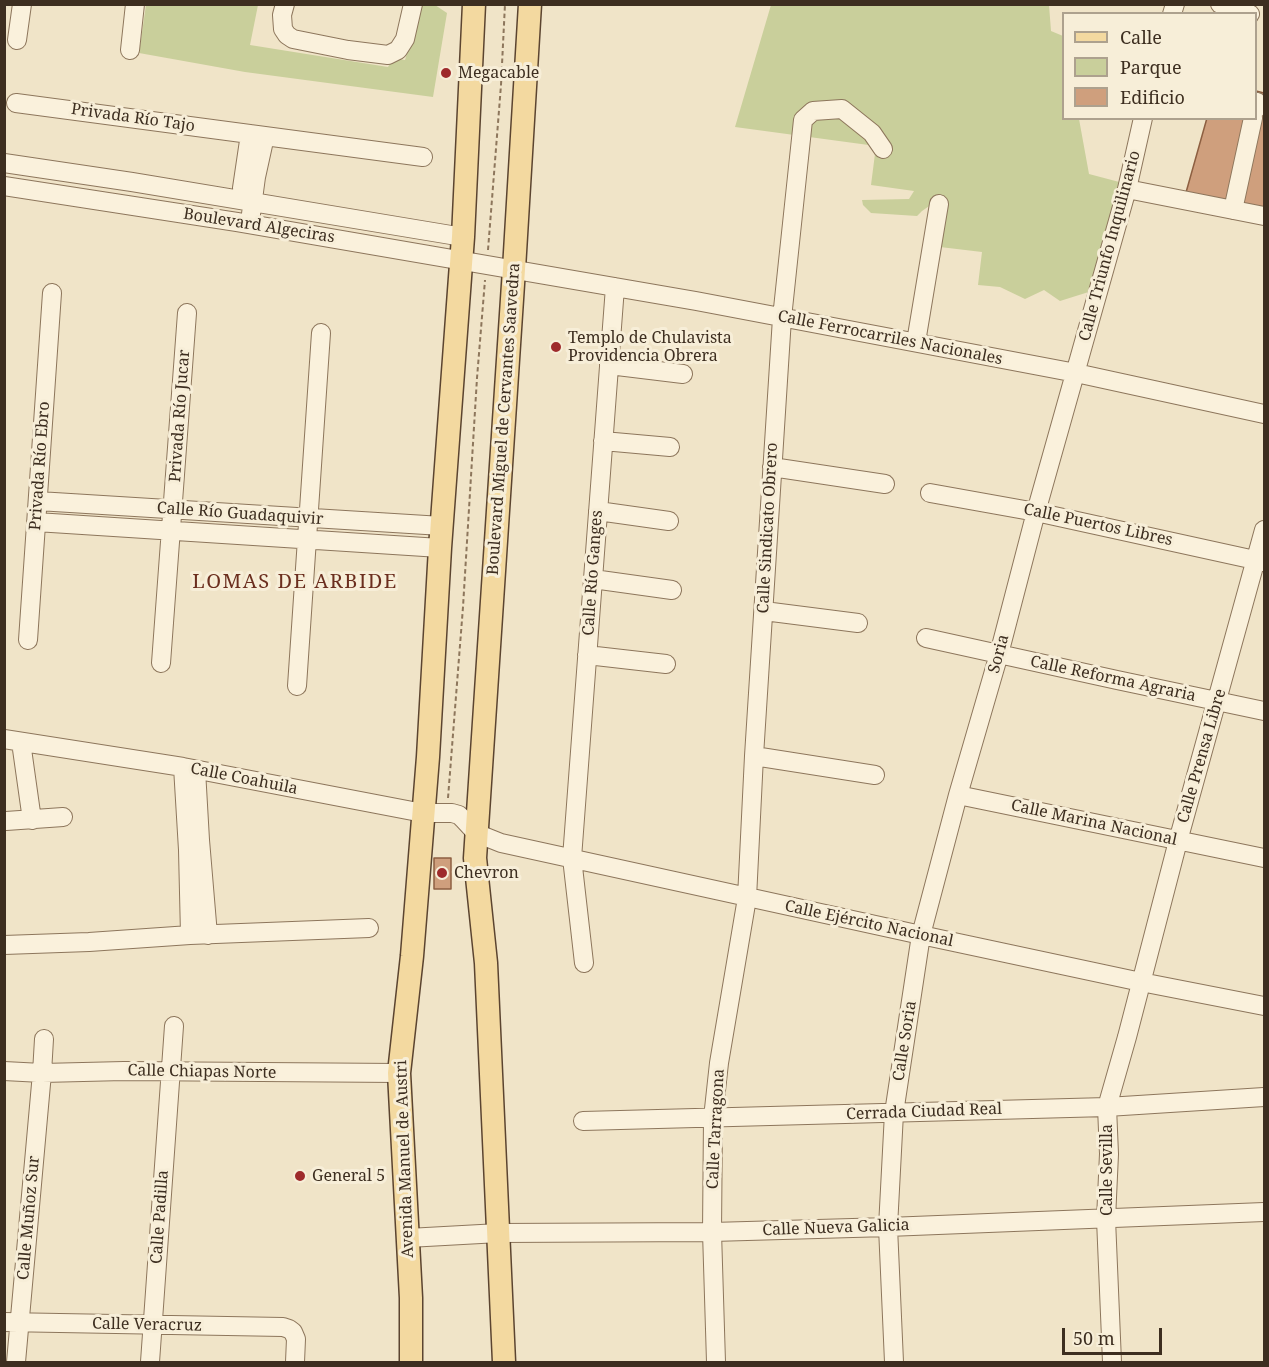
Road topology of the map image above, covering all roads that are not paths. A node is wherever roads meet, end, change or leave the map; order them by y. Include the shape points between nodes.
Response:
1 (22, 4) edge
2 (135, 4) edge
3 (285, 4) edge
4 (413, 4) edge
5 (530, 4) edge
6 (1220, 4) edge
7 (470, 8) edge
8 (1244, 12) edge
9 (17, 40) dead end
10 (130, 51) dead end
11 (16, 103) dead end
12 (1143, 120) edge
13 (1253, 120) edge
14 (257, 135) junction
15 (883, 149) dead end
16 (423, 157) dead end
17 (4, 163) edge
18 (4, 186) edge
19 (1127, 189) junction
20 (246, 201) junction
21 (939, 204) dead end
22 (1233, 210) junction
23 (1264, 216) edge
24 (244, 223) junction
25 (463, 237) junction
26 (460, 260) junction
27 (514, 269) junction
28 (615, 287) junction
29 (52, 292) dead end
30 (187, 313) dead end
31 (782, 318) junction
32 (321, 333) dead end
33 (916, 342) junction
34 (609, 365) junction
35 (1076, 373) junction
36 (683, 374) dead end
37 (1264, 414) edge
38 (603, 441) junction
39 (670, 447) dead end
40 (772, 468) junction
41 (885, 484) dead end
42 (930, 493) dead end
43 (38, 501) junction
44 (173, 510) junction
45 (598, 511) junction
46 (1036, 512) junction
47 (309, 518) junction
48 (669, 521) dead end
49 (36, 522) junction
50 (1264, 530) edge
51 (171, 531) junction
52 (441, 537) junction
53 (307, 540) junction
54 (1260, 561) edge
55 (593, 579) junction
56 (672, 590) dead end
57 (764, 611) junction
58 (858, 623) dead end
59 (926, 638) dead end
60 (28, 640) dead end
61 (587, 654) junction
62 (999, 654) junction
63 (161, 663) dead end
64 (666, 664) dead end
65 (297, 686) dead end
66 (1218, 702) junction
67 (1264, 711) edge
68 (13, 741) edge
69 (754, 756) junction
70 (190, 769) junction
71 (875, 776) dead end
72 (958, 795) junction
73 (423, 813) junction
74 (63, 817) dead end
75 (32, 820) junction
76 (6, 821) dead end
77 (476, 833) junction
78 (1178, 841) junction
79 (572, 858) junction
80 (1264, 858) edge
81 (747, 898) junction
82 (369, 928) dead end
83 (199, 935) junction
84 (921, 935) junction
85 (4, 945) edge
86 (584, 963) dead end
87 (1141, 982) junction
88 (1264, 1006) edge
89 (174, 1026) dead end
90 (44, 1039) dead end
91 (4, 1071) edge
92 (170, 1071) junction
93 (42, 1073) junction
94 (399, 1073) junction
95 (1264, 1097) edge
96 (1107, 1107) junction
97 (894, 1113) junction
98 (713, 1118) junction
99 (583, 1121) dead end
100 (1264, 1212) edge
101 (1106, 1219) junction
102 (888, 1227) junction
103 (712, 1232) junction
104 (499, 1233) junction
105 (408, 1238) junction
106 (12, 1323) edge
107 (153, 1325) junction
108 (16, 1362) edge
109 (150, 1362) edge
110 (295, 1362) edge
111 (411, 1362) edge
112 (504, 1362) edge
113 (716, 1362) edge
114 (894, 1362) edge
115 (1112, 1362) edge

1 - 9 street
2 - 10 street
3 - 4 street via 283,28 292,39 388,55 398,50 405,39
5 - 27 main road, Boulevard Miguel de Cervantes Saavedra
6 - 8 street
7 - 25 main road
11 - 14 street, Privada Río Tajo
12 - 19 street, Calle Triunfo Inquilinario
13 - 22 street
14 - 16 street, Privada Río Tajo
14 - 20 street via 256,177
15 - 31 street, Calle Sindicato Obrero via 872,133 842,109 813,111 804,120
17 - 20 street, Boulevard Algeciras
18 - 24 street, Boulevard Algeciras
19 - 22 street
19 - 35 street, Calle Triunfo Inquilinario
20 - 24 street
20 - 25 street, Boulevard Algeciras
21 - 33 street
22 - 23 street
24 - 26 street, Boulevard Algeciras
25 - 26 main road
26 - 27 street, Boulevard Algeciras
26 - 52 main road
27 - 28 street, Calle Ferrocarriles Nacionales
27 - 77 main road, Boulevard Miguel de Cervantes Saavedra
28 - 31 street, Calle Ferrocarriles Nacionales
28 - 34 street, Calle Río Ganges
29 - 43 street, Privada Río Ebro
30 - 44 street, Privada Río Jucar
31 - 33 street, Calle Ferrocarriles Nacionales
31 - 40 street, Calle Sindicato Obrero
32 - 47 street
33 - 35 street, Calle Ferrocarriles Nacionales
34 - 36 street
34 - 38 street, Calle Río Ganges
35 - 37 street, Calle Ferrocarriles Nacionales
35 - 46 street, Soria
38 - 39 street
38 - 45 street, Calle Río Ganges
40 - 41 street
40 - 57 street, Calle Sindicato Obrero
42 - 46 street, Calle Puertos Libres
43 - 44 street, Calle Río Guadaquivir
43 - 49 street, Privada Río Ebro
44 - 47 street, Calle Río Guadaquivir
44 - 51 street, Privada Río Jucar
45 - 48 street
45 - 55 street, Calle Río Ganges
46 - 54 street, Calle Puertos Libres
46 - 62 street, Soria
47 - 52 street, Calle Río Guadaquivir
47 - 53 street
49 - 51 street, Calle Río Guadaquivir
49 - 60 street, Privada Río Ebro
50 - 54 street, Calle Prensa Libre
51 - 53 street, Calle Río Guadaquivir
51 - 63 street, Privada Río Jucar
52 - 53 street, Calle Río Guadaquivir
52 - 73 main road
53 - 65 street
54 - 66 street, Calle Prensa Libre
55 - 56 street
55 - 61 street, Calle Río Ganges
57 - 58 street
57 - 69 street, Calle Sindicato Obrero
59 - 62 street, Calle Reforma Agraria
61 - 64 street
61 - 79 street, Calle Río Ganges
62 - 66 street, Calle Reforma Agraria
62 - 72 street, Soria
66 - 67 street, Calle Reforma Agraria
66 - 78 street, Calle Prensa Libre
68 - 70 street, Calle Coahuila
68 - 75 street
69 - 71 street
69 - 81 street, Calle Sindicato Obrero
70 - 73 street, Calle Coahuila
70 - 83 street via 200,840
72 - 78 street, Calle Marina Nacional
72 - 84 street, Soria
73 - 77 street, Calle Coahuila via 459,815
73 - 94 main road, Avenida Manuel de Austri
74 - 75 street
75 - 76 street
77 - 79 street, Calle Ejército Nacional via 501,843
77 - 104 main road, Boulevard Miguel de Cervantes Saavedra
78 - 80 street, Calle Marina Nacional
78 - 87 street, Calle Prensa Libre
79 - 81 street, Calle Ejército Nacional
79 - 86 street, Calle Río Ganges
81 - 84 street, Calle Ejército Nacional
81 - 98 street, Calle Tarragona
82 - 83 street
83 - 85 street
84 - 87 street, Calle Ejército Nacional
84 - 97 street, Calle Soria
87 - 88 street, Calle Ejército Nacional
87 - 96 street, Calle Sevilla
89 - 92 street, Calle Padilla
90 - 93 street, Calle Muñoz Sur
91 - 93 street, Calle Chiapas Norte
92 - 93 street, Calle Chiapas Norte
92 - 94 street, Calle Chiapas Norte
92 - 107 street, Calle Padilla
93 - 106 street, Calle Muñoz Sur
94 - 105 main road, Avenida Manuel de Austri
95 - 96 street, Cerrada Ciudad Real
96 - 97 street, Cerrada Ciudad Real
96 - 101 street, Calle Sevilla
97 - 98 street, Cerrada Ciudad Real
97 - 102 street, Calle Soria
98 - 99 street, Cerrada Ciudad Real
98 - 103 street, Calle Tarragona
100 - 101 street, Calle Nueva Galicia
101 - 102 street, Calle Nueva Galicia
101 - 115 street, Calle Sevilla
102 - 103 street, Calle Nueva Galicia
102 - 114 street, Calle Soria
103 - 104 street, Calle Nueva Galicia
103 - 113 street, Calle Tarragona
104 - 105 street, Calle Nueva Galicia
104 - 112 main road, Boulevard Miguel de Cervantes Saavedra
105 - 111 main road, Avenida Manuel de Austri
106 - 107 street, Calle Veracruz
106 - 108 street, Calle Muñoz Sur
107 - 109 street, Calle Padilla
107 - 110 street, Calle Veracruz via 283,1327 293,1332 296,1339

